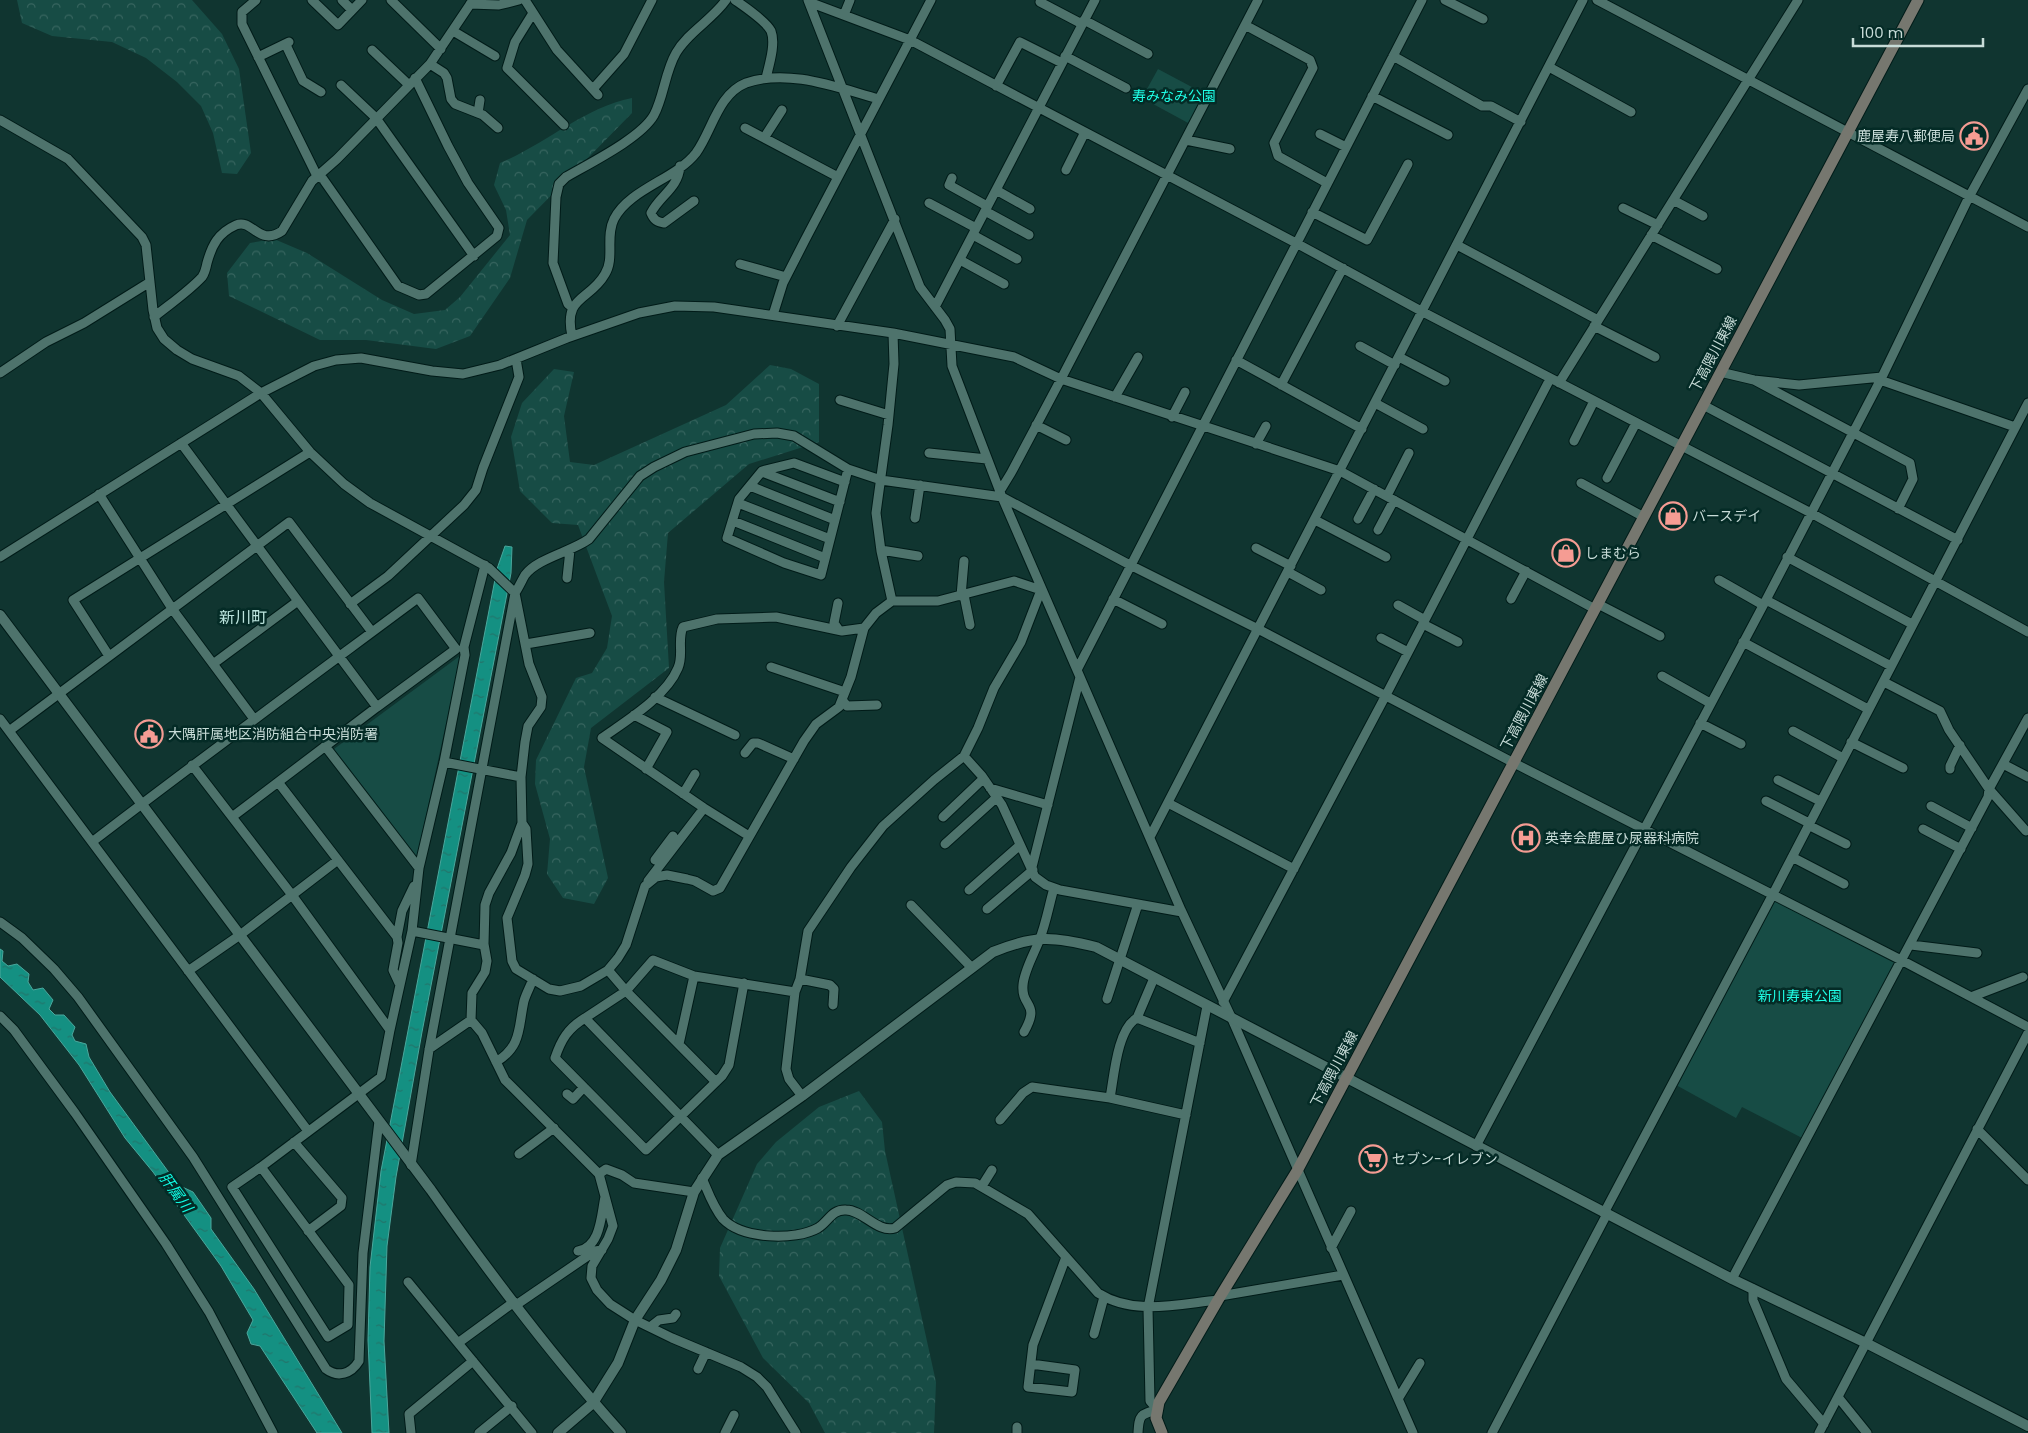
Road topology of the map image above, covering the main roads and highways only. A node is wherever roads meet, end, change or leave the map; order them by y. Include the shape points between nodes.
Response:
1 (1918, 0) edge
2 (1162, 1433) edge

1 - 2 main road, 下高隈川東線 via 1297,1171 1159,1402 1156,1418

